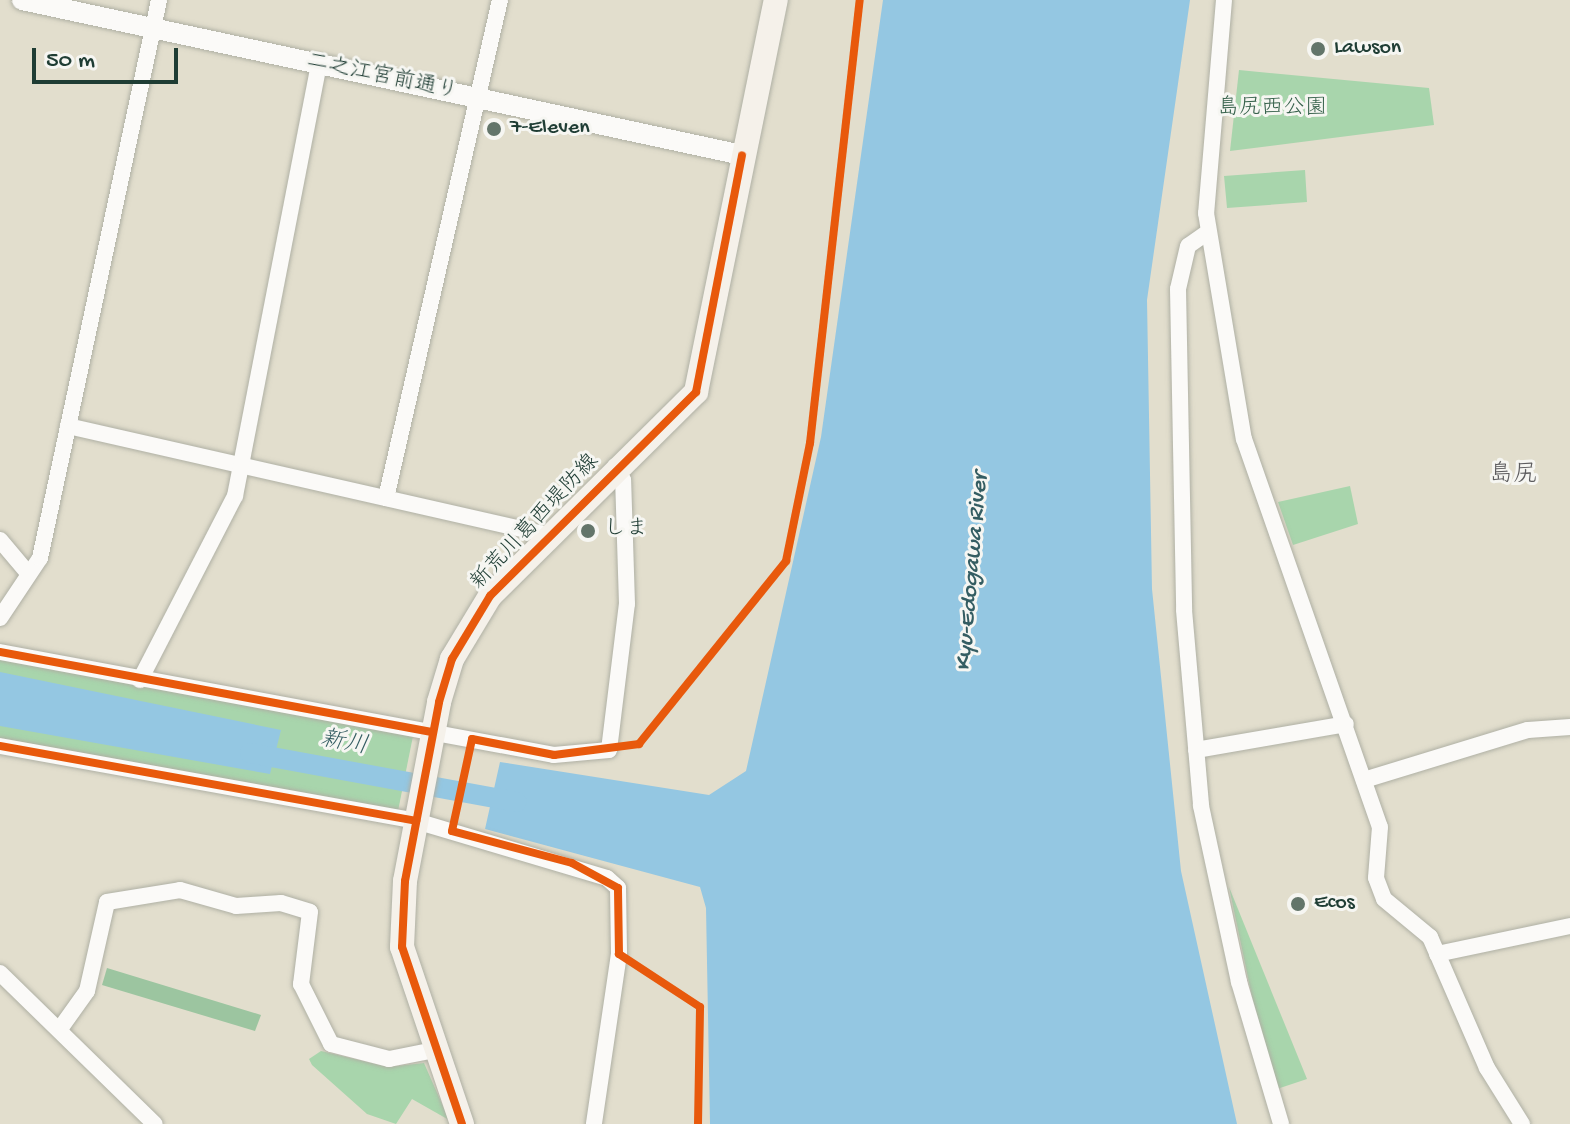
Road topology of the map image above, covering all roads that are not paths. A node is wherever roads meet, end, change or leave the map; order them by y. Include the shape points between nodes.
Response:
1 (22, 0) edge
2 (159, 0) edge
3 (500, 0) edge
4 (776, 0) edge
5 (1224, 0) edge
6 (153, 28) junction
7 (319, 64) junction
8 (477, 98) junction
9 (742, 155) junction
10 (1208, 232) junction
11 (68, 426) junction
12 (240, 465) junction
13 (615, 466) junction
14 (386, 498) junction
15 (547, 535) junction
16 (0, 540) edge
17 (27, 572) junction
18 (0, 618) edge
19 (0, 652) edge
20 (140, 680) junction
21 (1346, 724) junction
22 (1570, 727) edge
23 (431, 738) junction
24 (0, 746) edge
25 (1196, 750) junction
26 (1364, 780) junction
27 (416, 816) junction
28 (1570, 926) edge
29 (1437, 954) junction
30 (0, 973) edge
31 (62, 1026) junction
32 (435, 1050) junction
33 (155, 1124) edge
34 (462, 1124) edge
35 (594, 1124) edge
36 (1281, 1124) edge
37 (1522, 1124) edge

1 - 6 street, 二之江宮前通り
2 - 6 street
3 - 8 street
4 - 9 main road, 新荒川葛西堤防線
5 - 10 street via 1205,166
6 - 7 street, 二之江宮前通り
6 - 11 street
7 - 8 street, 二之江宮前通り
7 - 12 street
8 - 9 street, 二之江宮前通り
8 - 14 street
9 - 13 main road, 新荒川葛西堤防線 via 702,380
10 - 21 street via 1244,439
10 - 25 street via 1188,246 1178,289 1184,610
11 - 12 street
11 - 17 street via 40,558
12 - 14 street
12 - 20 street via 235,496
13 - 15 main road, 新荒川葛西堤防線
13 - 23 street via 623,480 627,604 609,750 554,755
14 - 15 street
15 - 23 main road, 新荒川葛西堤防線 via 490,596 461,642
16 - 17 street
17 - 18 street
19 - 20 street
20 - 23 street
21 - 25 street
21 - 26 street
22 - 26 street via 1528,730
23 - 27 main road, 新荒川葛西堤防線
24 - 27 street
25 - 36 street via 1239,982
26 - 29 street via 1380,827 1376,878 1384,899 1430,937
27 - 32 main road, 新荒川葛西堤防線 via 402,947
27 - 35 street via 572,863 618,888 609,1060
28 - 29 street
29 - 37 street via 1487,1068
30 - 31 street
31 - 32 street via 87,991 107,902 180,890 236,906 281,903 310,912 301,984 331,1044 389,1059
31 - 33 street
32 - 34 main road, 新荒川葛西堤防線

